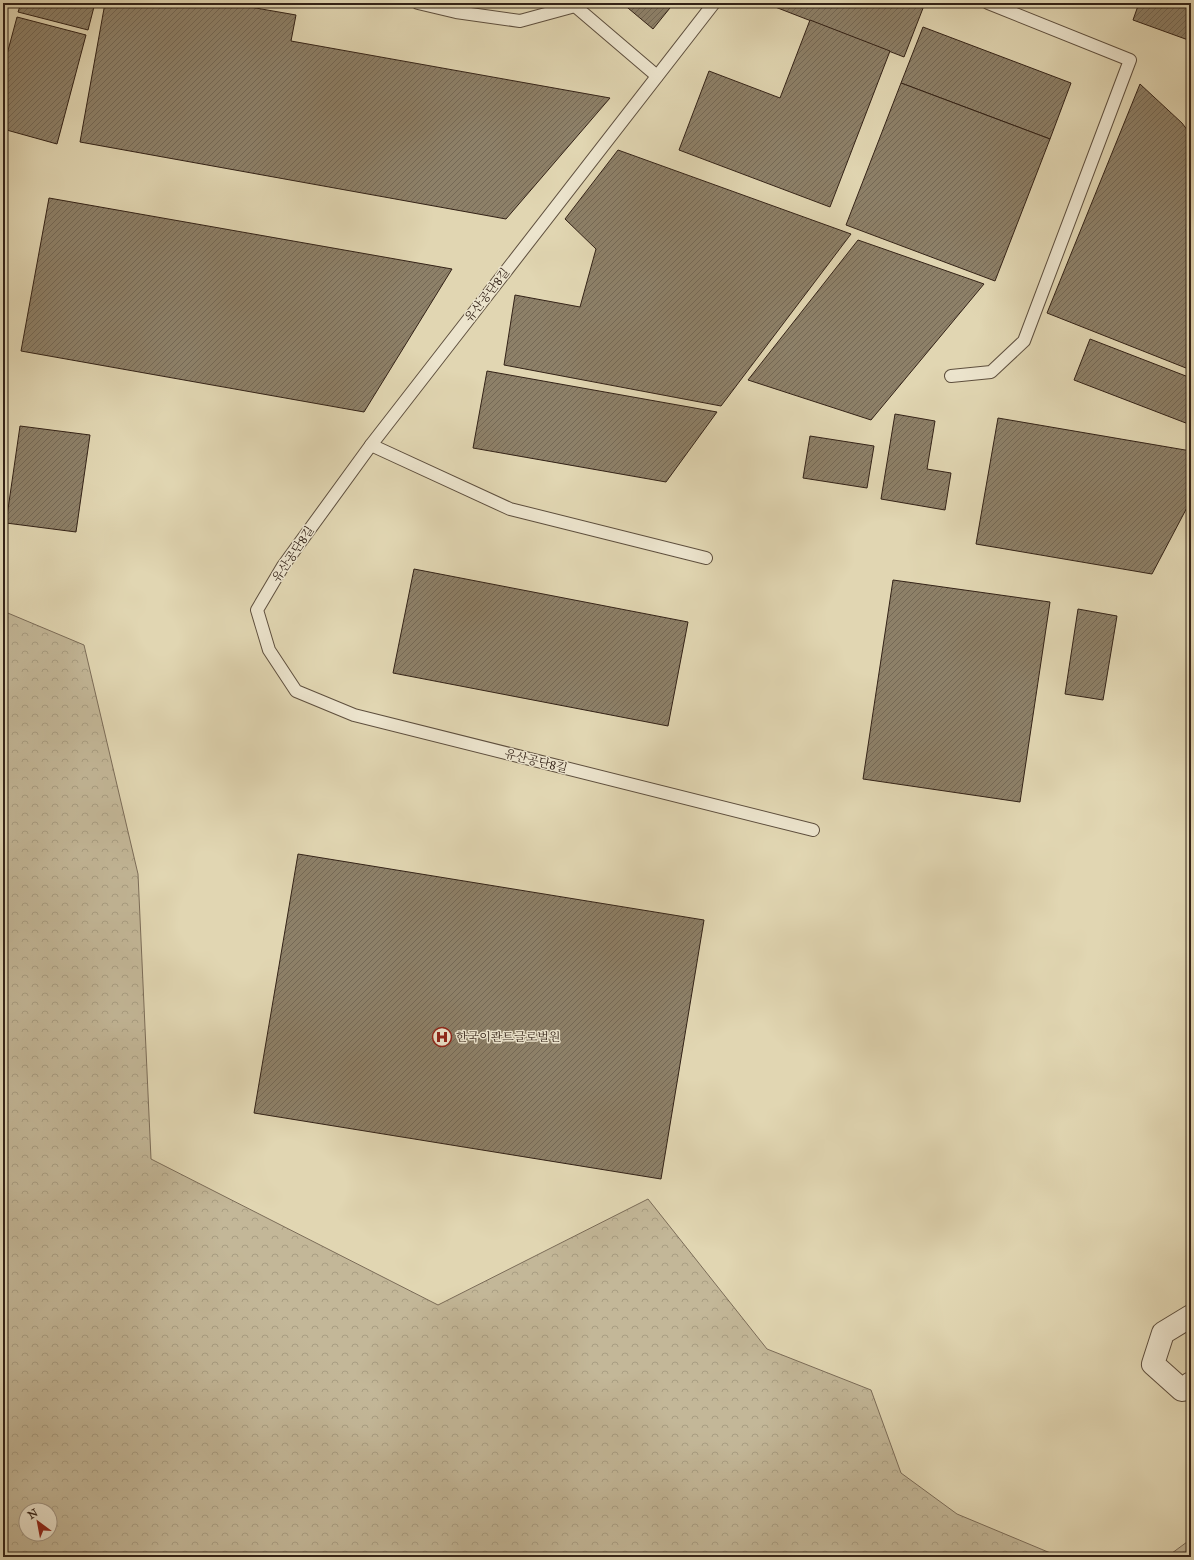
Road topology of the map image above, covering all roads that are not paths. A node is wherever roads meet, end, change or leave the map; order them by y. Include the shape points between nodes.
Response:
1 (418, 3) edge
2 (714, 3) edge
3 (988, 3) edge
4 (576, 5) edge
5 (657, 76) junction
6 (951, 376) dead end
7 (371, 445) junction
8 (706, 558) dead end
9 (813, 830) dead end
10 (1191, 1316) edge
11 (1191, 1383) edge

1 - 4 lane via 456,12 520,21
2 - 5 lane, 유산공단8길
3 - 6 lane via 1130,60 1024,341 991,372
4 - 5 lane
5 - 7 lane, 유산공단8길
7 - 8 lane via 510,509
7 - 9 lane, 유산공단8길 via 282,566 257,610 269,650 296,691 354,715
10 - 11 street via 1163,1333 1153,1364 1182,1390

